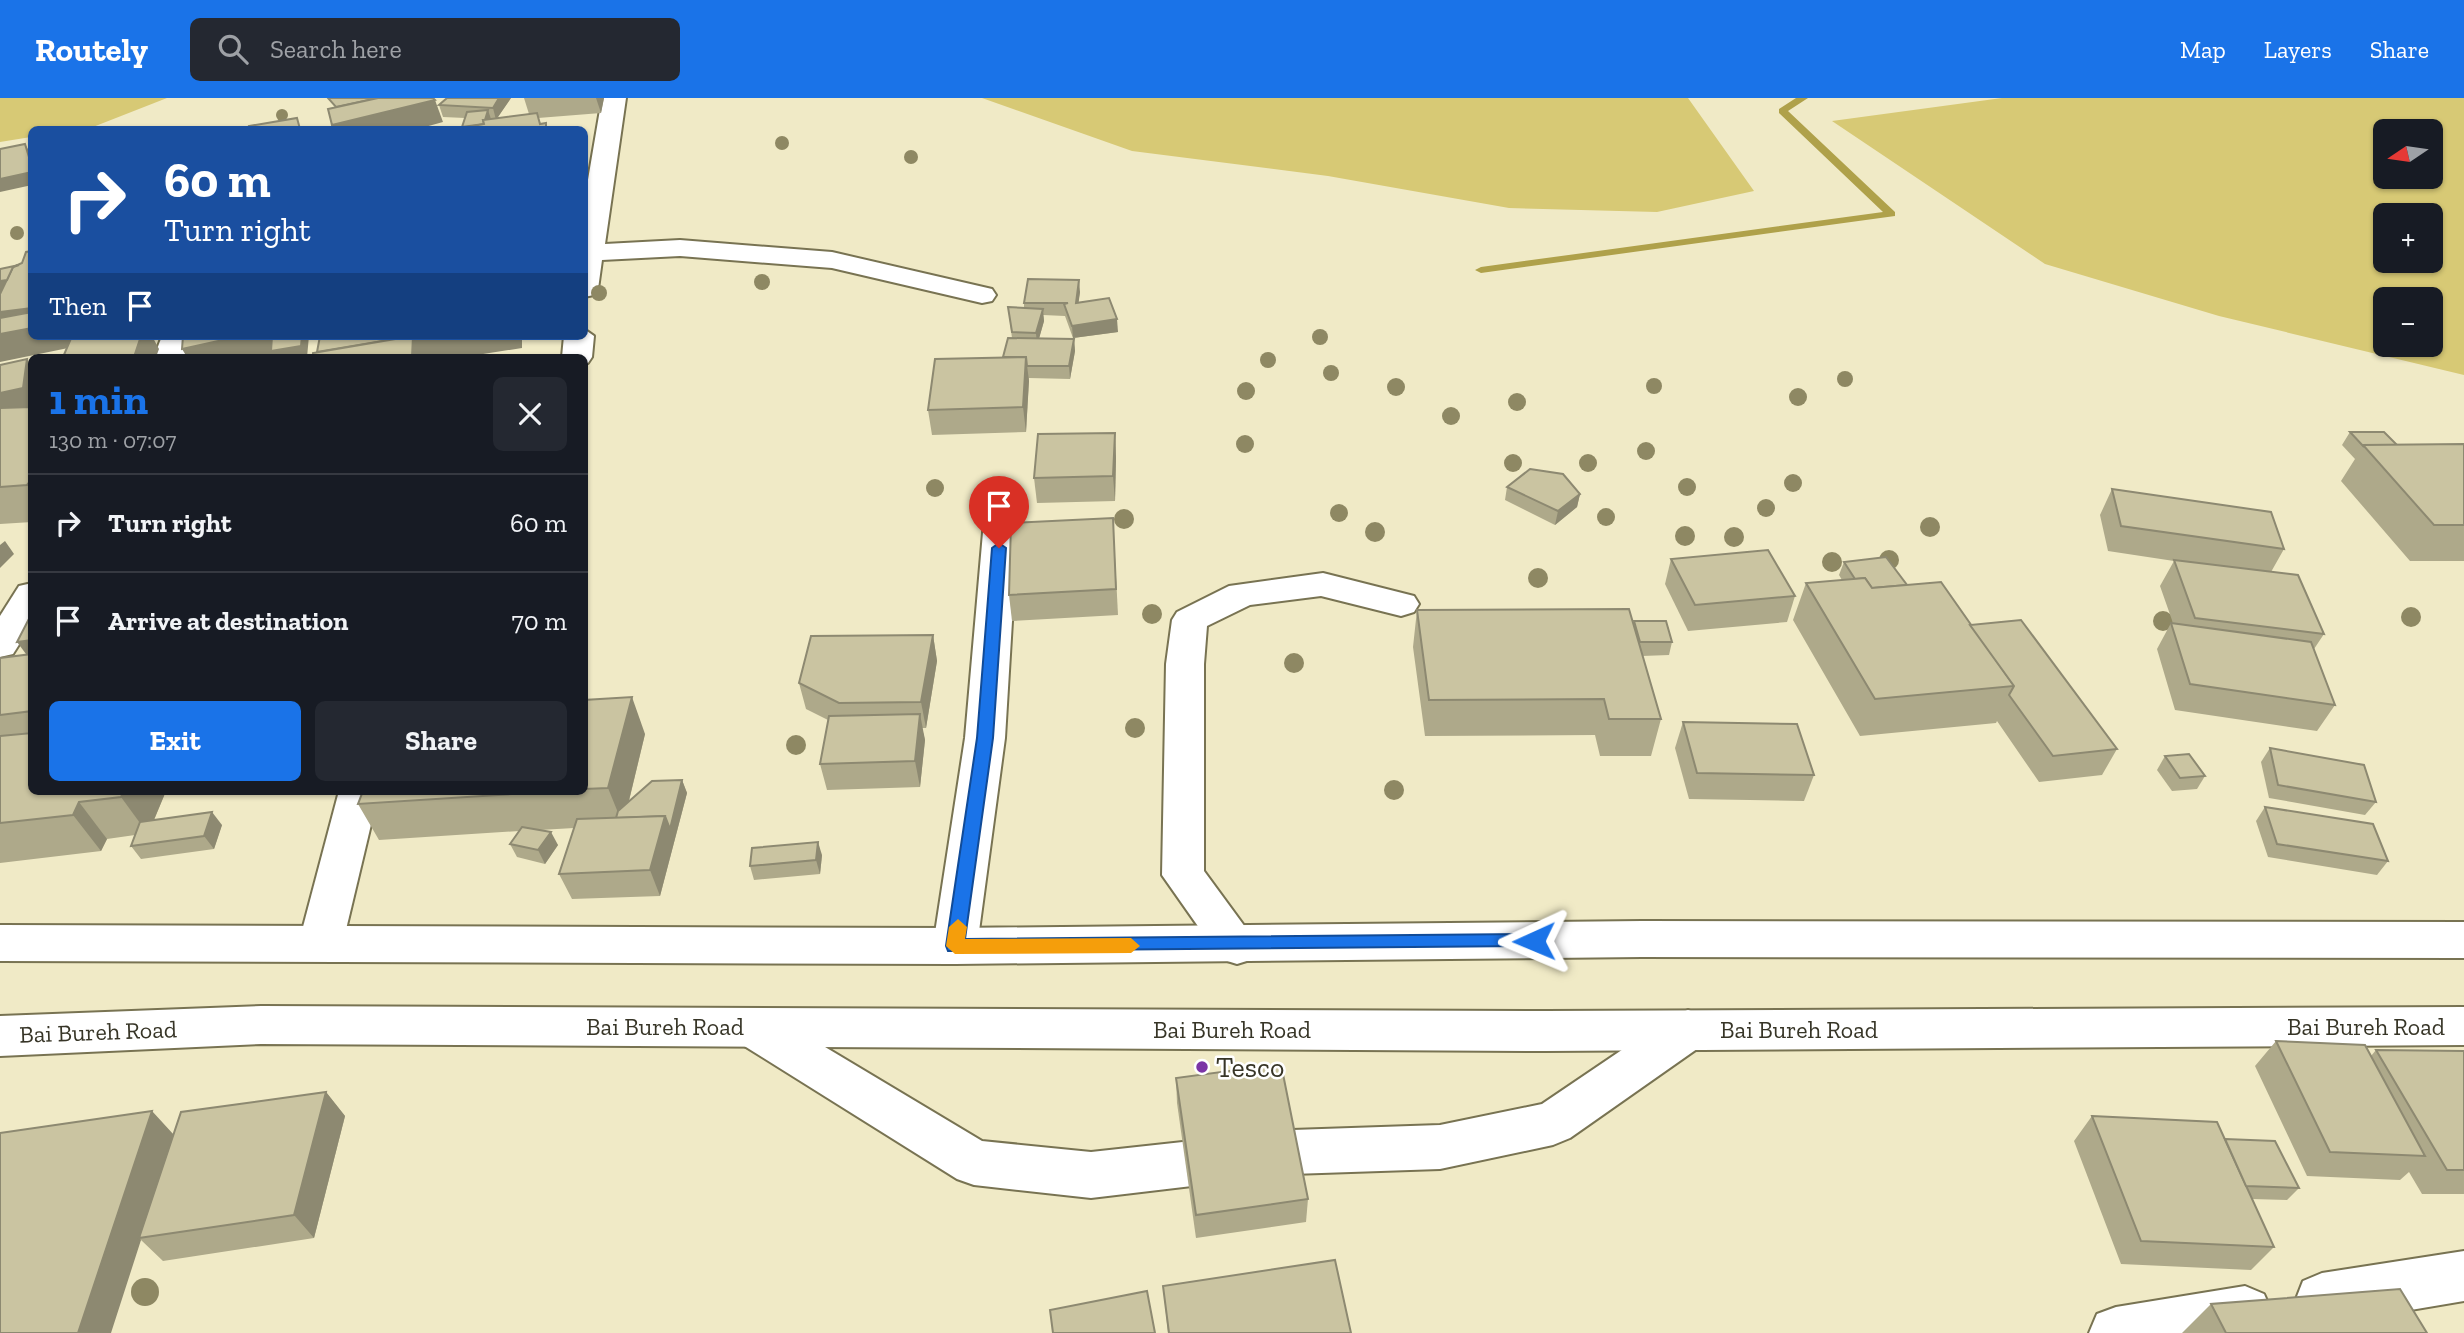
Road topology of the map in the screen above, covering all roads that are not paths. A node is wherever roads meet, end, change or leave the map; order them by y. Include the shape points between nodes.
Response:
1 (614, 98) edge
2 (589, 253) junction
3 (588, 260) edge
4 (982, 295) dead end
5 (1001, 521) dead end
6 (28, 600) edge
7 (1401, 604) dead end
8 (0, 645) edge
9 (358, 795) edge
10 (2464, 940) edge
11 (321, 942) junction
12 (0, 943) edge
13 (955, 946) junction
14 (1237, 946) junction
15 (2464, 1026) edge
16 (754, 1028) junction
17 (1688, 1030) junction
18 (0, 1036) edge
19 (2464, 1276) edge
20 (2116, 1333) edge

1 - 2 main road
2 - 3 main road
2 - 4 main road via 680,248 832,260
5 - 13 main road via 985,738
6 - 8 main road
7 - 14 main road via 1323,584 1242,594 1190,620 1185,664 1183,874
9 - 11 main road
10 - 14 main road via 1642,939
11 - 12 main road
11 - 13 main road
13 - 14 main road
15 - 17 main road, Bai Bureh Road
16 - 17 main road, Bai Bureh Road
16 - 17 main road via 974,1163 1091,1175 1292,1152 1440,1147 1553,1123
16 - 18 main road, Bai Bureh Road via 261,1025
19 - 20 main road

